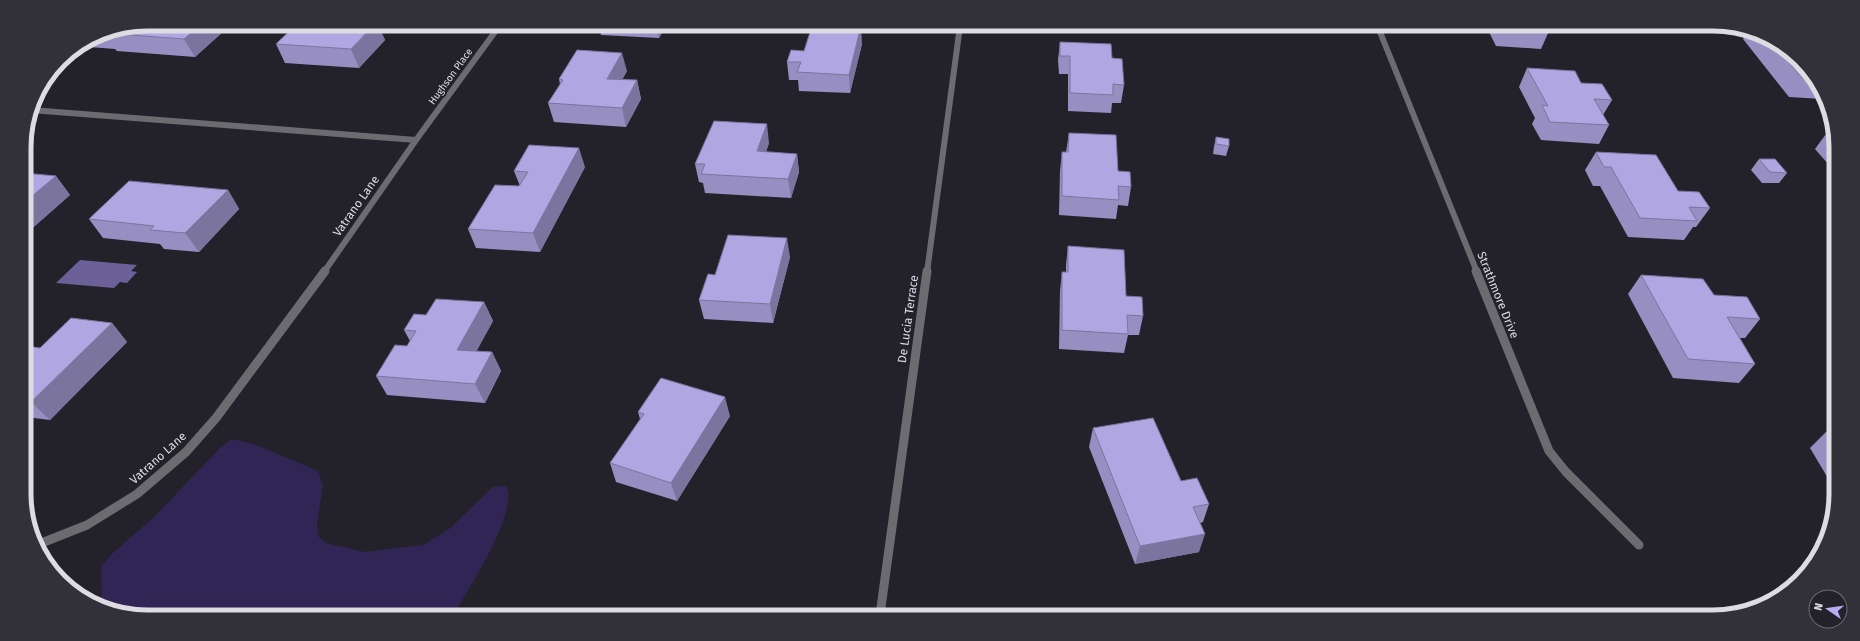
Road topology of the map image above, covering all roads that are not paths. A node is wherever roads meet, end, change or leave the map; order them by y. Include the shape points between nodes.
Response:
1 (496, 31) edge
2 (959, 31) edge
3 (1380, 31) edge
4 (37, 110) edge
5 (416, 140) junction
6 (42, 543) edge
7 (1639, 545) dead end
8 (881, 610) edge

1 - 5 street, Hughson Place
2 - 8 street, De Lucia Terrace
3 - 7 street, Strathmore Drive via 1549,451 1566,472
4 - 5 street
5 - 6 street, Vatrano Lane via 302,304 216,418 186,452 161,475 113,510 87,525

